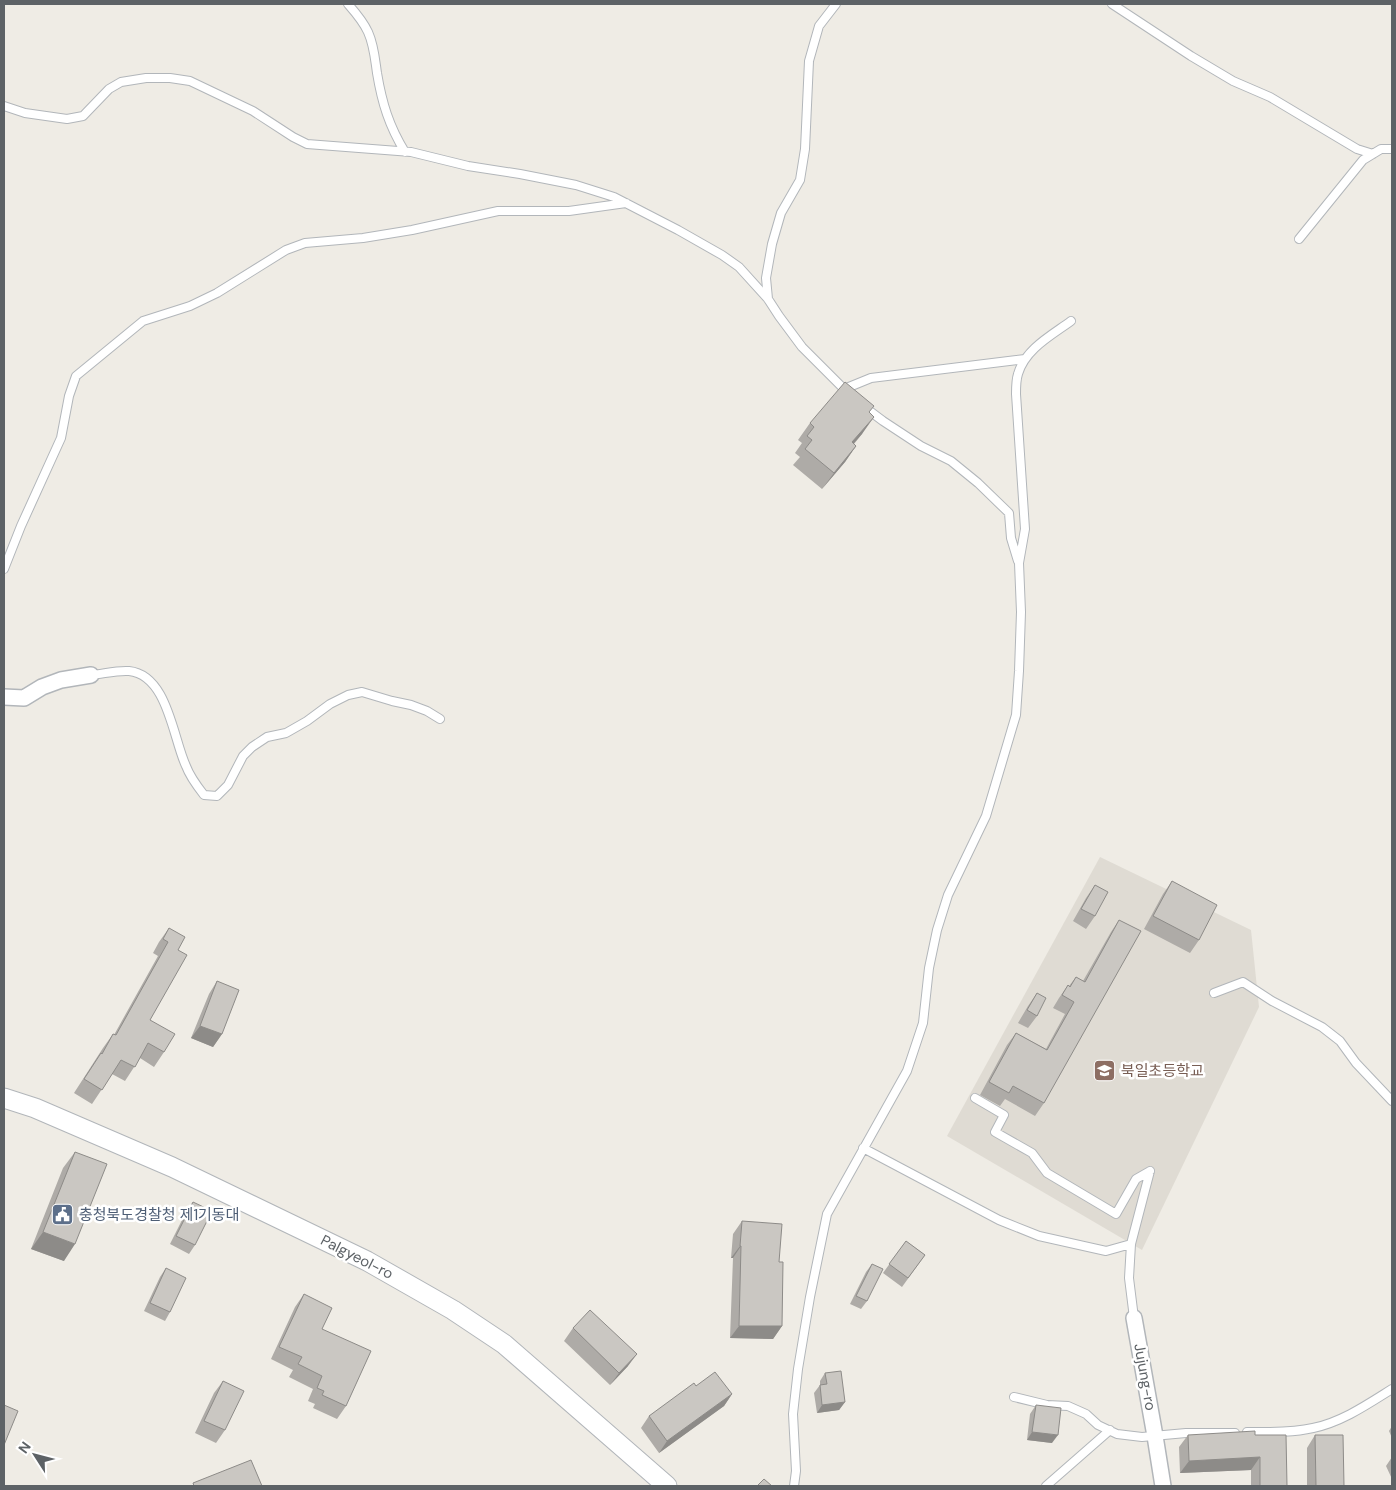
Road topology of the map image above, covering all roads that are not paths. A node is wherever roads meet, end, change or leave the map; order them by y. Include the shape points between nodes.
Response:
1 (348, 4) edge
2 (836, 4) edge
3 (1112, 4) edge
4 (4, 106) edge
5 (1392, 149) edge
6 (406, 152) junction
7 (1373, 154) junction
8 (626, 203) junction
9 (1299, 239) dead end
10 (768, 299) junction
11 (1071, 321) dead end
12 (1025, 359) junction
13 (844, 389) junction
14 (1019, 563) junction
15 (4, 569) edge
16 (91, 675) joint
17 (4, 697) edge
18 (440, 719) dead end
19 (1214, 993) dead end
20 (4, 1098) edge
21 (975, 1098) dead end
22 (1392, 1100) edge
23 (864, 1148) junction
24 (1131, 1244) junction
25 (1134, 1318) joint
26 (1392, 1389) edge
27 (1014, 1397) dead end
28 (1110, 1430) junction
29 (1155, 1436) junction
30 (667, 1486) edge
31 (794, 1486) edge
32 (1046, 1486) edge
33 (1163, 1486) edge

1 - 6 lane via 368,31 387,117
2 - 10 lane via 819,26 809,61 805,149 800,180 781,213 772,244 766,278
3 - 7 lane via 1233,81 1270,97 1356,149
4 - 6 lane via 25,113 67,119 83,116 109,89 121,82 170,78 190,81 253,111 307,144
5 - 7 lane via 1381,149
6 - 8 lane via 576,185
7 - 9 lane via 1363,160
8 - 10 lane via 722,255 739,267
8 - 15 lane via 569,211 498,211 392,234 306,243 286,250 190,306 142,321 76,376 60,438
10 - 13 lane via 802,346
11 - 12 lane
12 - 13 lane via 870,378
12 - 14 lane via 1018,374 1016,394 1025,529
13 - 14 lane via 883,421 950,461 1009,513 1011,538
14 - 23 lane via 1021,612 1016,715 986,816 948,895 937,930 923,1023 908,1072
16 - 17 street via 61,680 24,698
16 - 18 lane via 130,671 151,683 172,721 185,765 204,795 217,796 228,785 243,756 252,747 268,736 286,733 348,695 362,692 411,705
19 - 22 lane via 1243,982 1322,1027 1340,1041 1356,1063
20 - 30 street, Palgyeol-ro via 172,1166 367,1261 453,1310 504,1344
21 - 24 lane via 1004,1115 995,1132 1032,1152 1047,1174 1116,1214 1136,1179 1150,1171
23 - 24 lane via 999,1220 1039,1236 1106,1251
23 - 31 lane via 827,1214 823,1232 796,1387
24 - 25 lane via 1129,1278
25 - 29 street, Jujung-ro
26 - 29 lane via 1366,1406 1313,1428
27 - 28 lane via 1068,1406
28 - 29 lane via 1117,1434
28 - 32 lane
29 - 33 street, Jujung-ro

